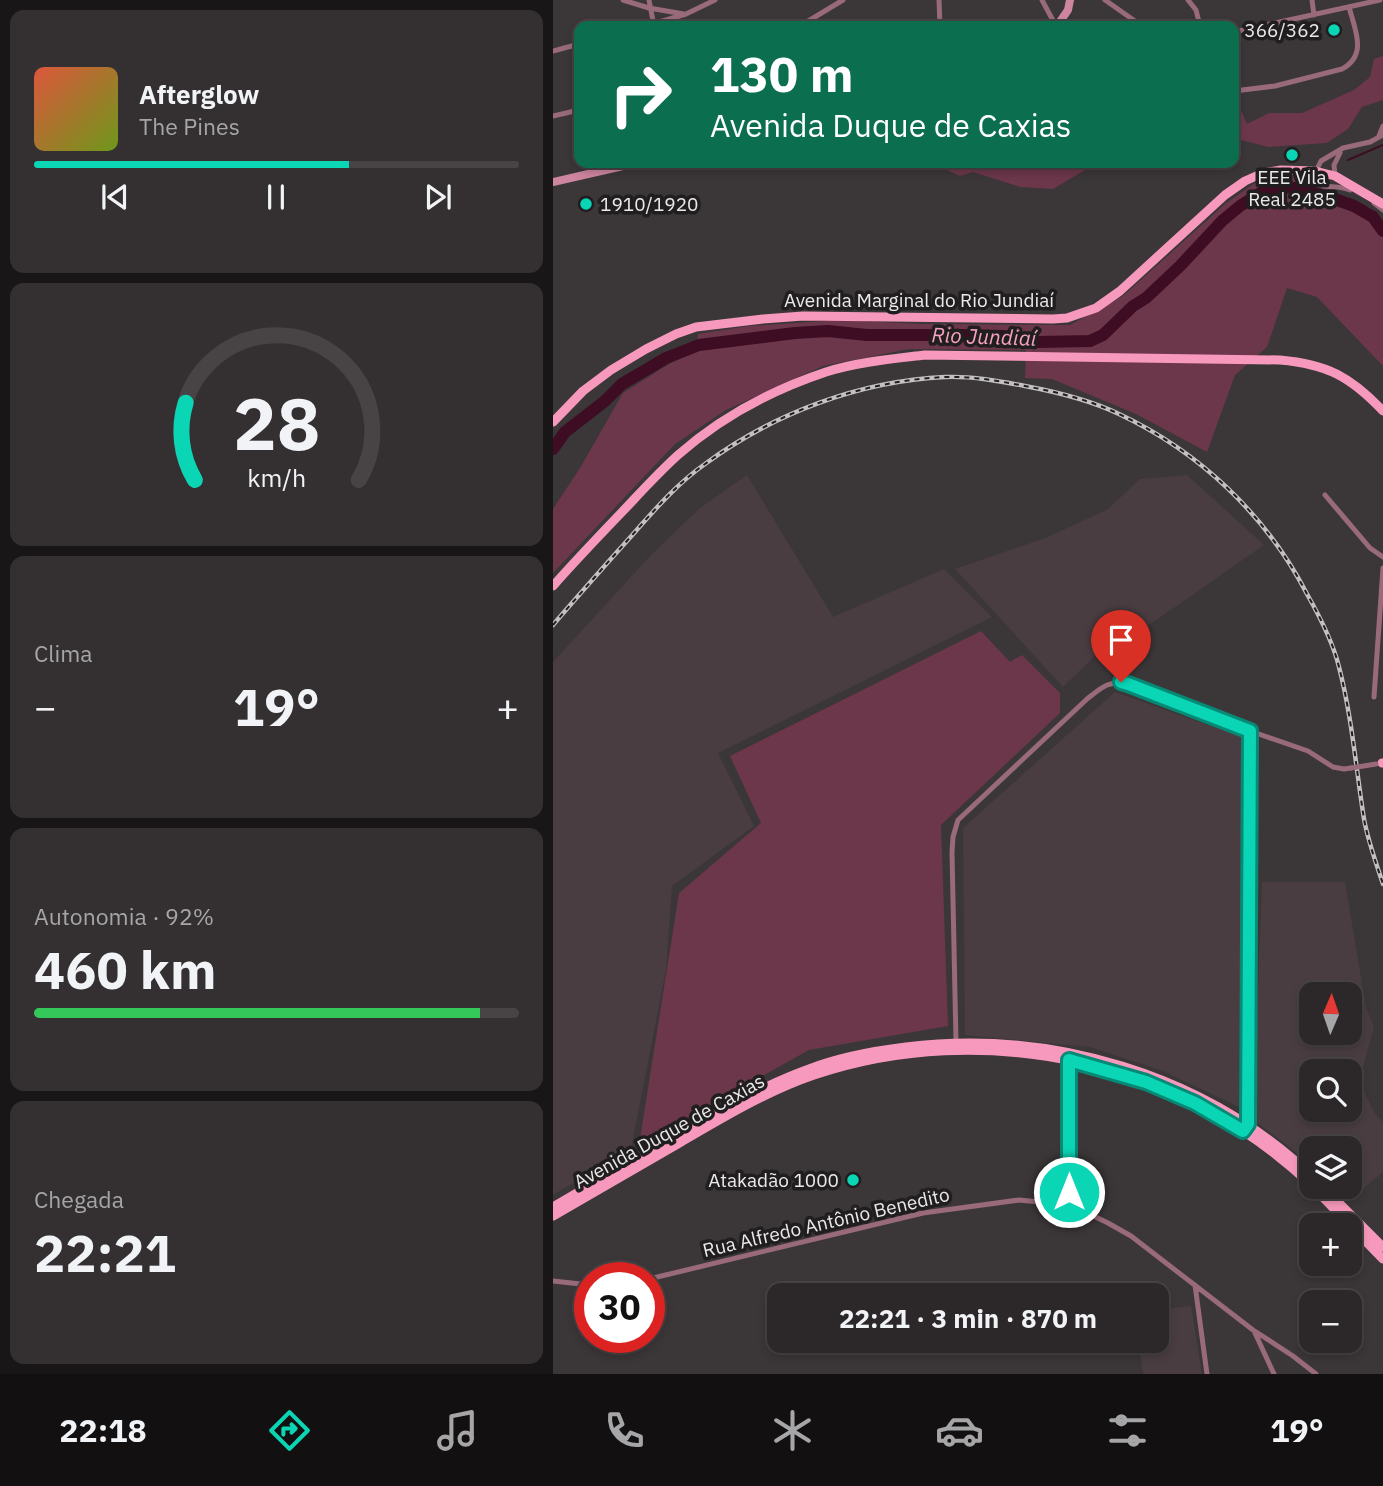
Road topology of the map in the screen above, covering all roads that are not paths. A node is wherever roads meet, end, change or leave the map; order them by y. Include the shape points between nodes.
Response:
1 (623, 0) edge
2 (649, 0) edge
3 (715, 0) edge
4 (843, 0) edge
5 (939, 0) edge
6 (1042, 0) edge
7 (1070, 0) edge
8 (1105, 0) edge
9 (1188, 0) edge
10 (1312, 0) edge
11 (1380, 0) edge
12 (1349, 7) junction
13 (649, 8) junction
14 (686, 14) junction
15 (1314, 15) junction
16 (650, 21) edge
17 (666, 21) edge
18 (808, 21) edge
19 (940, 21) edge
20 (1053, 21) edge
21 (1060, 21) edge
22 (1135, 21) edge
23 (1199, 21) edge
24 (1239, 31) edge
25 (574, 45) edge
26 (553, 51) edge
27 (1239, 90) edge
28 (574, 111) edge
29 (553, 116) edge
30 (1383, 126) edge
31 (1381, 135) edge
32 (1343, 148) junction
33 (1321, 162) junction
34 (614, 168) edge
35 (1335, 170) junction
36 (1315, 171) junction
37 (553, 182) edge
38 (1383, 204) edge
39 (1383, 210) edge
40 (1383, 411) edge
41 (553, 422) edge
42 (1325, 495) dead end
43 (1383, 557) edge
44 (1383, 568) edge
45 (553, 586) edge
46 (1374, 697) dead end
47 (1250, 731) junction
48 (1381, 763) edge
49 (956, 1042) junction
50 (1069, 1060) junction
51 (1246, 1128) junction
52 (1299, 1164) edge
53 (1299, 1175) edge
54 (1324, 1199) edge
55 (1335, 1199) edge
56 (1072, 1205) junction
57 (553, 1207) edge
58 (553, 1216) edge
59 (1383, 1247) edge
60 (1383, 1259) edge
61 (665, 1275) edge
62 (553, 1281) edge
63 (574, 1283) edge
64 (1195, 1285) junction
65 (1254, 1330) junction
66 (1207, 1374) edge
67 (1273, 1374) edge
68 (1316, 1374) edge

1 - 13 street
2 - 13 street
3 - 14 street
4 - 18 street
5 - 19 street
6 - 20 street
7 - 21 main road
8 - 22 street
9 - 23 street
10 - 15 street
11 - 12 street
12 - 15 street
12 - 27 street via 1358,53 1352,64 1275,86
13 - 14 street
13 - 16 street
14 - 17 street
15 - 24 street
25 - 26 street
28 - 29 street
30 - 31 street
31 - 32 street
32 - 33 street
32 - 35 street
33 - 35 street
33 - 36 street
34 - 37 main road
35 - 36 main road, Avenida Marginal do Rio Jundiaí
35 - 38 main road, Avenida Marginal do Rio Jundiaí
36 - 39 street via 1314,181 1319,186 1347,188
36 - 41 main road, Avenida Marginal do Rio Jundiaí via 1282,170 1245,181 1120,291 1095,308 1067,318 803,316 696,327 611,370
40 - 45 main road via 1337,373 1280,360 925,355 878,360 827,372 782,390 705,434 677,456
42 - 43 street
44 - 46 street
47 - 48 street, bridge via 1308,751 1337,768
47 - 49 street via 1128,684 1110,683 1087,699 958,820 952,852
47 - 51 street
49 - 51 main road, Avenida Duque de Caxias via 1037,1047 1118,1065 1193,1094
49 - 57 main road, Avenida Duque de Caxias via 882,1050 809,1069 723,1108
50 - 51 main road, Avenida Duque de Caxias via 1146,1082
50 - 56 street
50 - 58 main road, Avenida Duque de Caxias via 957,1050 845,1065 739,1109
51 - 52 main road, Avenida Duque de Caxias
51 - 53 main road, Avenida Duque de Caxias
54 - 60 main road, Avenida Duque de Caxias
55 - 59 main road
56 - 61 street, Rua Alfredo Antônio Benedito via 1019,1200 923,1213
56 - 64 street, Rua Alfredo Antônio Benedito via 1131,1236
62 - 63 street
64 - 65 street, Rua Alfredo Antônio Benedito
64 - 66 street
65 - 67 street
65 - 68 street

